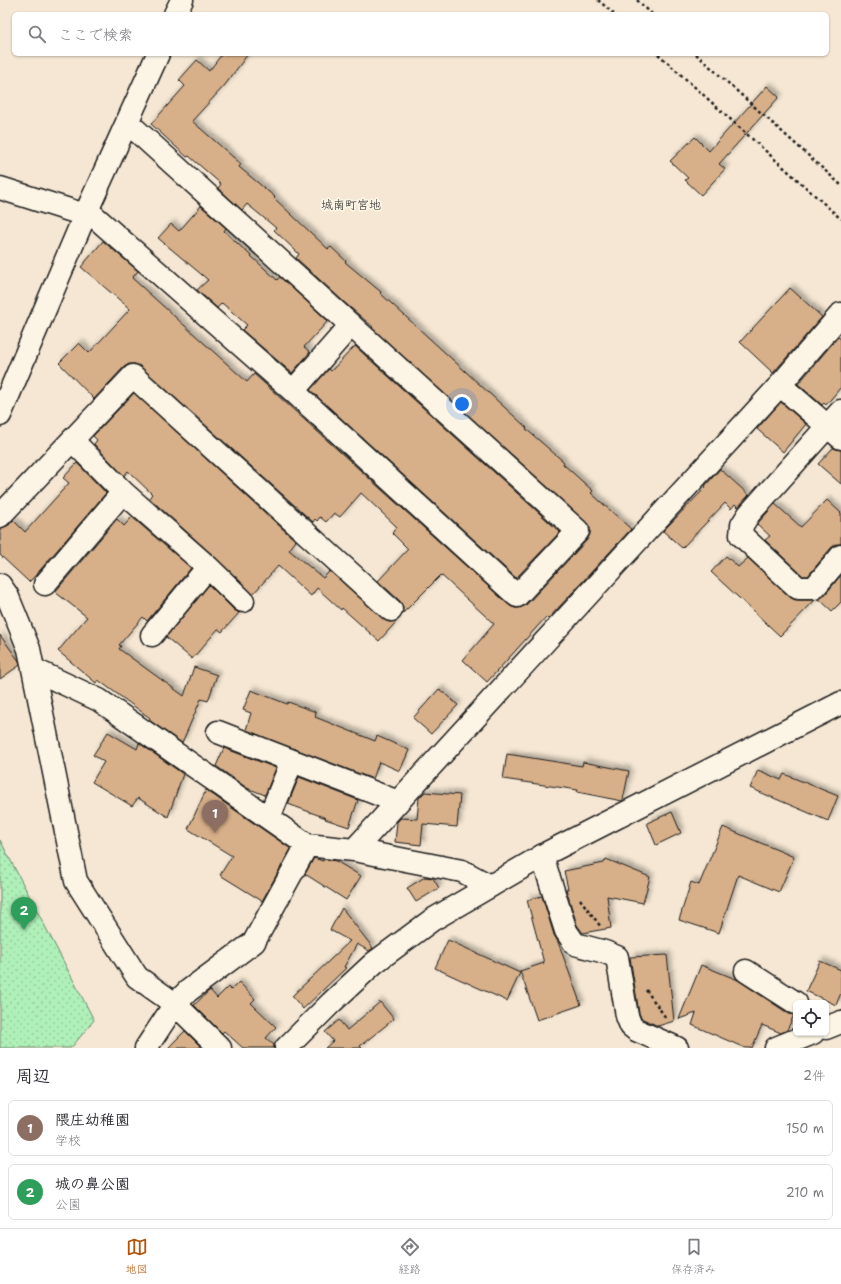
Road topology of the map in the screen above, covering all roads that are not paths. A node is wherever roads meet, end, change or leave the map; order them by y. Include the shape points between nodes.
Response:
1 (182, 0) edge
2 (176, 12) edge
3 (157, 56) edge
4 (127, 122) junction
5 (0, 188) edge
6 (86, 213) junction
7 (841, 314) edge
8 (351, 325) junction
9 (780, 385) junction
10 (293, 391) junction
11 (0, 415) edge
12 (837, 425) edge
13 (72, 440) junction
14 (123, 492) junction
15 (0, 516) edge
16 (841, 556) edge
17 (208, 567) junction
18 (45, 584) dead end
19 (0, 585) edge
20 (244, 601) dead end
21 (391, 610) dead end
22 (152, 635) dead end
23 (34, 669) junction
24 (841, 704) edge
25 (218, 732) dead end
26 (292, 761) junction
27 (398, 802) junction
28 (269, 818) junction
29 (307, 845) junction
30 (354, 850) junction
31 (542, 856) junction
32 (490, 886) junction
33 (746, 971) dead end
34 (793, 1001) edge
35 (175, 1004) junction
36 (804, 1036) edge
37 (146, 1048) edge
38 (220, 1048) edge
39 (286, 1048) edge
40 (676, 1048) edge
41 (776, 1048) edge

1 - 2 street
3 - 4 street
4 - 6 street
4 - 8 street
5 - 6 street
6 - 10 street
6 - 11 street
7 - 9 street
8 - 10 street
8 - 10 street via 578,531 517,596
9 - 12 street
9 - 27 street
12 - 16 street via 749,514 742,525 741,535 798,588 814,588
13 - 14 street
13 - 15 street
13 - 21 street via 134,376
14 - 17 street
14 - 18 street
17 - 20 street
17 - 22 street
19 - 23 street via 8,595
23 - 28 street via 100,700
23 - 35 street via 76,881 137,977
24 - 31 street
25 - 26 street
26 - 27 street
26 - 28 street
27 - 30 street
28 - 29 street
29 - 30 street
29 - 35 street via 254,942 188,991
30 - 32 street via 462,871
31 - 32 street
31 - 40 street via 566,931 575,944 617,958 631,1026
32 - 39 street via 432,920 374,963
33 - 34 street
35 - 37 street
35 - 38 street
36 - 41 street

